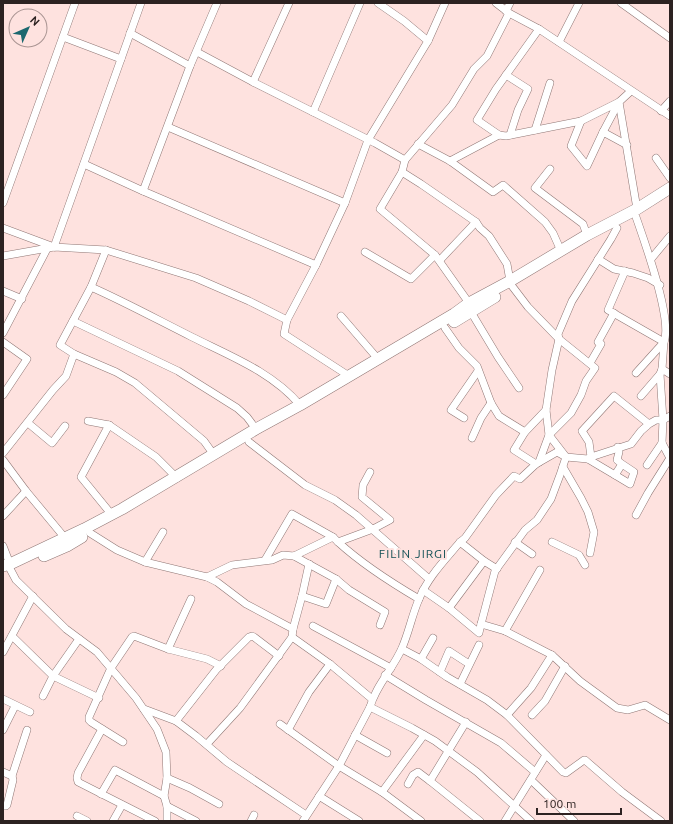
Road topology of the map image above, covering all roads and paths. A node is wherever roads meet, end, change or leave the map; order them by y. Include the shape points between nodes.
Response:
1 (75, 3) edge
2 (141, 3) edge
3 (217, 3) edge
4 (289, 3) edge
5 (360, 3) edge
6 (378, 3) edge
7 (445, 3) edge
8 (496, 3) edge
9 (510, 3) edge
10 (579, 3) edge
11 (621, 3) edge
12 (507, 12) junction
13 (539, 29) junction
14 (130, 33) junction
15 (63, 37) junction
16 (670, 38) edge
17 (428, 41) junction
18 (559, 42) junction
19 (196, 52) junction
20 (121, 59) junction
21 (190, 66) junction
22 (506, 75) junction
23 (253, 82) junction
24 (550, 83) dead end
25 (630, 91) junction
26 (670, 100) edge
27 (619, 102) junction
28 (661, 111) junction
29 (313, 112) junction
30 (670, 116) edge
31 (581, 120) junction
32 (168, 127) junction
33 (535, 130) junction
34 (603, 132) junction
35 (499, 135) junction
36 (510, 135) junction
37 (368, 140) junction
38 (418, 144) junction
39 (626, 145) junction
40 (656, 158) dead end
41 (405, 160) junction
42 (450, 161) junction
43 (84, 164) junction
44 (550, 169) dead end
45 (402, 172) junction
46 (670, 178) edge
47 (670, 188) edge
48 (143, 191) junction
49 (670, 195) edge
50 (3, 203) edge
51 (345, 203) junction
52 (637, 213) junction
53 (476, 222) junction
54 (3, 228) edge
55 (617, 228) junction
56 (587, 235) junction
57 (670, 236) edge
58 (51, 248) junction
59 (106, 250) junction
60 (561, 250) junction
61 (365, 252) dead end
62 (3, 256) edge
63 (437, 257) junction
64 (598, 259) junction
65 (651, 259) junction
66 (316, 265) junction
67 (625, 271) junction
68 (511, 283) junction
69 (660, 286) junction
70 (91, 287) junction
71 (3, 291) edge
72 (22, 298) junction
73 (667, 301) edge
74 (470, 308) junction
75 (614, 313) junction
76 (341, 316) dead end
77 (287, 320) junction
78 (73, 322) junction
79 (445, 328) junction
80 (3, 333) edge
81 (422, 337) junction
82 (559, 339) junction
83 (667, 340) edge
84 (4, 344) edge
85 (74, 354) junction
86 (378, 359) junction
87 (590, 363) junction
88 (478, 371) junction
89 (661, 371) junction
90 (636, 373) dead end
91 (670, 374) edge
92 (349, 376) junction
93 (519, 388) dead end
94 (4, 391) edge
95 (641, 396) dead end
96 (491, 404) junction
97 (300, 405) junction
98 (546, 410) junction
99 (464, 418) dead end
100 (667, 418) edge
101 (88, 421) dead end
102 (28, 423) junction
103 (650, 424) junction
104 (109, 425) junction
105 (65, 426) dead end
106 (256, 429) junction
107 (525, 432) junction
108 (549, 435) junction
109 (472, 438) dead end
110 (249, 442) junction
111 (662, 443) junction
112 (618, 447) junction
113 (3, 453) edge
114 (214, 455) junction
115 (566, 457) junction
116 (590, 458) junction
117 (670, 458) edge
118 (3, 460) edge
119 (537, 463) junction
120 (622, 464) junction
121 (647, 465) dead end
122 (563, 467) junction
123 (370, 472) dead end
124 (614, 475) junction
125 (177, 478) junction
126 (26, 491) junction
127 (112, 515) junction
128 (636, 515) dead end
129 (3, 516) edge
130 (374, 529) junction
131 (163, 532) dead end
132 (90, 533) junction
133 (65, 538) junction
134 (336, 539) junction
135 (460, 542) junction
136 (515, 542) junction
137 (552, 542) dead end
138 (3, 546) edge
139 (590, 553) dead end
140 (532, 554) dead end
141 (294, 556) junction
142 (265, 560) junction
143 (484, 561) junction
144 (145, 562) junction
145 (308, 564) junction
146 (6, 565) edge
147 (585, 565) dead end
148 (497, 569) junction
149 (540, 570) dead end
150 (207, 578) junction
151 (336, 579) junction
152 (429, 579) junction
153 (423, 590) junction
154 (33, 596) junction
155 (302, 596) junction
156 (192, 599) dead end
157 (419, 599) junction
158 (449, 608) junction
159 (481, 624) junction
160 (380, 625) dead end
161 (313, 626) dead end
162 (293, 629) junction
163 (505, 631) junction
164 (12, 636) junction
165 (292, 638) junction
166 (433, 638) dead end
167 (79, 639) junction
168 (479, 645) dead end
169 (168, 649) junction
170 (402, 649) junction
171 (3, 652) edge
172 (552, 655) junction
173 (279, 656) junction
174 (421, 659) junction
175 (330, 664) junction
176 (469, 664) junction
177 (221, 666) junction
178 (565, 666) junction
179 (111, 668) junction
180 (391, 668) junction
181 (440, 672) junction
182 (385, 675) junction
183 (53, 676) junction
184 (460, 684) junction
185 (43, 696) dead end
186 (99, 698) junction
187 (3, 699) edge
188 (372, 699) junction
189 (15, 706) junction
190 (370, 707) junction
191 (144, 709) junction
192 (30, 712) dead end
193 (507, 715) junction
194 (532, 715) dead end
195 (670, 720) edge
196 (176, 721) junction
197 (466, 722) junction
198 (280, 724) dead end
199 (102, 729) junction
200 (3, 730) edge
201 (27, 730) dead end
202 (288, 730) junction
203 (355, 735) junction
204 (424, 735) junction
205 (123, 742) dead end
206 (207, 744) junction
207 (448, 751) junction
208 (387, 753) dead end
209 (546, 755) junction
210 (339, 766) junction
211 (3, 772) edge
212 (535, 772) junction
213 (12, 776) junction
214 (167, 778) junction
215 (531, 780) junction
216 (430, 781) junction
217 (408, 784) dead end
218 (382, 792) junction
219 (100, 794) junction
220 (164, 796) junction
221 (319, 796) junction
222 (220, 804) dead end
223 (122, 805) junction
224 (3, 806) edge
225 (167, 806) junction
226 (514, 806) junction
227 (77, 816) dead end
228 (304, 818) edge
229 (145, 819) edge
230 (87, 821) edge
231 (113, 821) edge
232 (155, 821) edge
233 (167, 821) edge
234 (196, 821) edge
235 (359, 821) edge
236 (422, 821) edge
237 (480, 821) edge
238 (505, 821) edge
239 (531, 821) edge
240 (574, 821) edge
241 (661, 821) edge

1 - 15 street
2 - 14 street
3 - 19 street
4 - 23 street
5 - 29 street
6 - 17 street
7 - 17 street
8 - 12 street
9 - 12 street
10 - 18 street
11 - 16 street
12 - 13 street
12 - 38 street via 487,56 474,69 452,105
13 - 18 street
13 - 22 street
14 - 20 street
14 - 21 street
15 - 20 street
15 - 50 street
17 - 37 street
18 - 25 street
19 - 21 street
19 - 23 street
20 - 43 street
21 - 32 street
22 - 35 street via 478,120
22 - 36 street via 528,89
23 - 29 street
24 - 33 street
25 - 27 street
25 - 28 street
26 - 28 street
27 - 31 street
27 - 34 street
27 - 39 street
28 - 30 street
29 - 37 street
31 - 33 street
31 - 34 street via 571,146 587,166
32 - 48 street
32 - 51 street
33 - 36 street
34 - 39 street
35 - 36 street
35 - 42 street
37 - 41 street
37 - 51 street
38 - 41 street
38 - 42 street
39 - 52 street
40 - 46 street
41 - 45 street
42 - 60 street via 493,192 502,185 545,222
43 - 48 street
43 - 58 street
44 - 56 street via 535,188 583,224
45 - 53 street
45 - 63 street via 380,209
47 - 52 main road
48 - 66 street
49 - 52 main road
51 - 66 street
52 - 55 main road
52 - 56 main road
52 - 65 street
53 - 63 street
53 - 68 street via 489,236 507,264
54 - 58 street
55 - 64 street
55 - 68 main road
56 - 60 main road
57 - 65 street
58 - 59 street
58 - 62 street
58 - 72 street
59 - 70 street
59 - 77 street via 196,278
60 - 68 main road
61 - 63 street via 411,279
63 - 74 street
64 - 67 street via 614,269
64 - 82 street via 572,301 558,334
65 - 69 street
66 - 77 street
67 - 69 street via 648,278
67 - 75 street via 608,310
68 - 74 main road
68 - 82 street via 528,307
69 - 73 street
70 - 78 street
70 - 97 street via 243,361 289,392
71 - 72 street
72 - 80 street
73 - 83 street
74 - 79 main road
74 - 81 main road via 454,314
74 - 93 street
75 - 83 street
75 - 87 street
76 - 86 street
77 - 92 street via 284,334
78 - 85 street via 60,345
78 - 106 street via 178,371 237,408
79 - 81 main road
79 - 88 street via 459,348 477,366
81 - 86 main road
81 - 110 main road
82 - 87 street
82 - 98 street
83 - 89 street
83 - 90 street
84 - 94 street via 27,359
85 - 102 street via 66,376
85 - 114 street via 135,383 204,440
86 - 92 main road
87 - 108 street via 595,368 571,413
88 - 96 street
88 - 99 street via 451,410
89 - 91 street
89 - 95 street
89 - 100 street
92 - 97 main road
96 - 107 street via 499,416
96 - 109 street
97 - 106 main road
98 - 107 street
98 - 108 street
100 - 103 street
100 - 111 street
101 - 104 street
102 - 105 street via 52,444
102 - 113 street
103 - 112 street via 631,444
103 - 116 street via 614,396 582,431 589,442
104 - 125 street via 156,457
104 - 127 street via 81,477
106 - 114 main road
107 - 119 street via 514,450
108 - 115 street
108 - 119 street
110 - 130 street via 305,486 335,500
110 - 132 main road
111 - 117 street
111 - 121 street
112 - 116 street
112 - 120 street via 618,460
114 - 125 main road
115 - 116 street
115 - 119 street via 557,452
115 - 122 street
116 - 124 street
117 - 128 street
118 - 126 street
119 - 135 street via 520,479 514,476
120 - 124 street
120 - 124 street via 634,472 630,484
122 - 136 street via 551,499 537,520
122 - 139 street via 588,512 594,532
123 - 130 street via 363,484 362,497 390,520
125 - 127 main road
126 - 129 street
126 - 133 street
127 - 133 main road
130 - 134 street
130 - 152 street
131 - 144 street
132 - 144 street via 117,550
132 - 146 main road via 26,564
133 - 146 main road
134 - 141 street
134 - 142 street via 292,514
134 - 157 street via 380,575
135 - 143 street
135 - 152 street
136 - 140 street
136 - 148 street
137 - 147 street via 579,555
138 - 146 street
141 - 142 street via 283,555
141 - 145 street
142 - 150 street via 232,565
143 - 148 street
143 - 158 street
144 - 150 street
145 - 151 street
145 - 155 street
146 - 154 street via 16,580
148 - 159 street
149 - 163 street
150 - 162 street via 217,582 246,604
151 - 155 street via 326,604
151 - 160 street via 384,612
152 - 153 street
153 - 157 street
153 - 158 street
154 - 164 street
154 - 167 street
155 - 162 street
156 - 169 street
157 - 170 street
158 - 159 street via 479,633
159 - 163 street
161 - 180 street
162 - 165 street
163 - 172 street
164 - 171 street
164 - 183 street
165 - 173 street
165 - 175 street
166 - 174 street
167 - 179 street via 97,652
167 - 183 street
168 - 176 street
169 - 177 street via 207,659
169 - 179 street via 134,636
170 - 174 street
170 - 180 street
172 - 178 street
172 - 193 street via 531,688
173 - 177 street via 252,636
173 - 206 street via 240,708
174 - 181 street
175 - 188 street
175 - 202 street via 309,692
176 - 181 street via 449,651
176 - 184 street
177 - 196 street
178 - 194 street via 545,701
178 - 195 street via 580,681 617,708 628,710 645,705
179 - 186 street
179 - 191 street
180 - 182 street
181 - 184 street
182 - 188 street
182 - 197 street
183 - 185 street
183 - 186 street
184 - 193 street via 484,697
186 - 199 street via 89,720
187 - 189 street
188 - 190 street
189 - 192 street
189 - 200 street
190 - 203 street
190 - 204 street
191 - 196 street
191 - 214 street via 157,729 166,752
193 - 209 street
196 - 206 street
197 - 207 street
197 - 212 street via 501,743
198 - 202 street
199 - 205 street
199 - 219 street via 77,778 78,782
201 - 213 street
202 - 210 street
203 - 208 street
203 - 210 street
204 - 207 street
204 - 218 street
206 - 228 street via 227,762
207 - 216 street
207 - 226 street via 477,772
209 - 212 street
209 - 241 street via 565,773 586,760 622,792
210 - 218 street
210 - 221 street
211 - 213 street
212 - 215 street
213 - 224 street via 7,805
214 - 220 street
214 - 222 street
215 - 226 street
215 - 240 street
216 - 217 street via 418,772
216 - 237 street
218 - 236 street
219 - 220 street via 115,770
219 - 223 street
220 - 225 street
221 - 228 street
221 - 235 street
223 - 229 street
223 - 231 street
225 - 233 street
225 - 234 street
226 - 238 street
226 - 239 street
227 - 230 street
229 - 232 street

